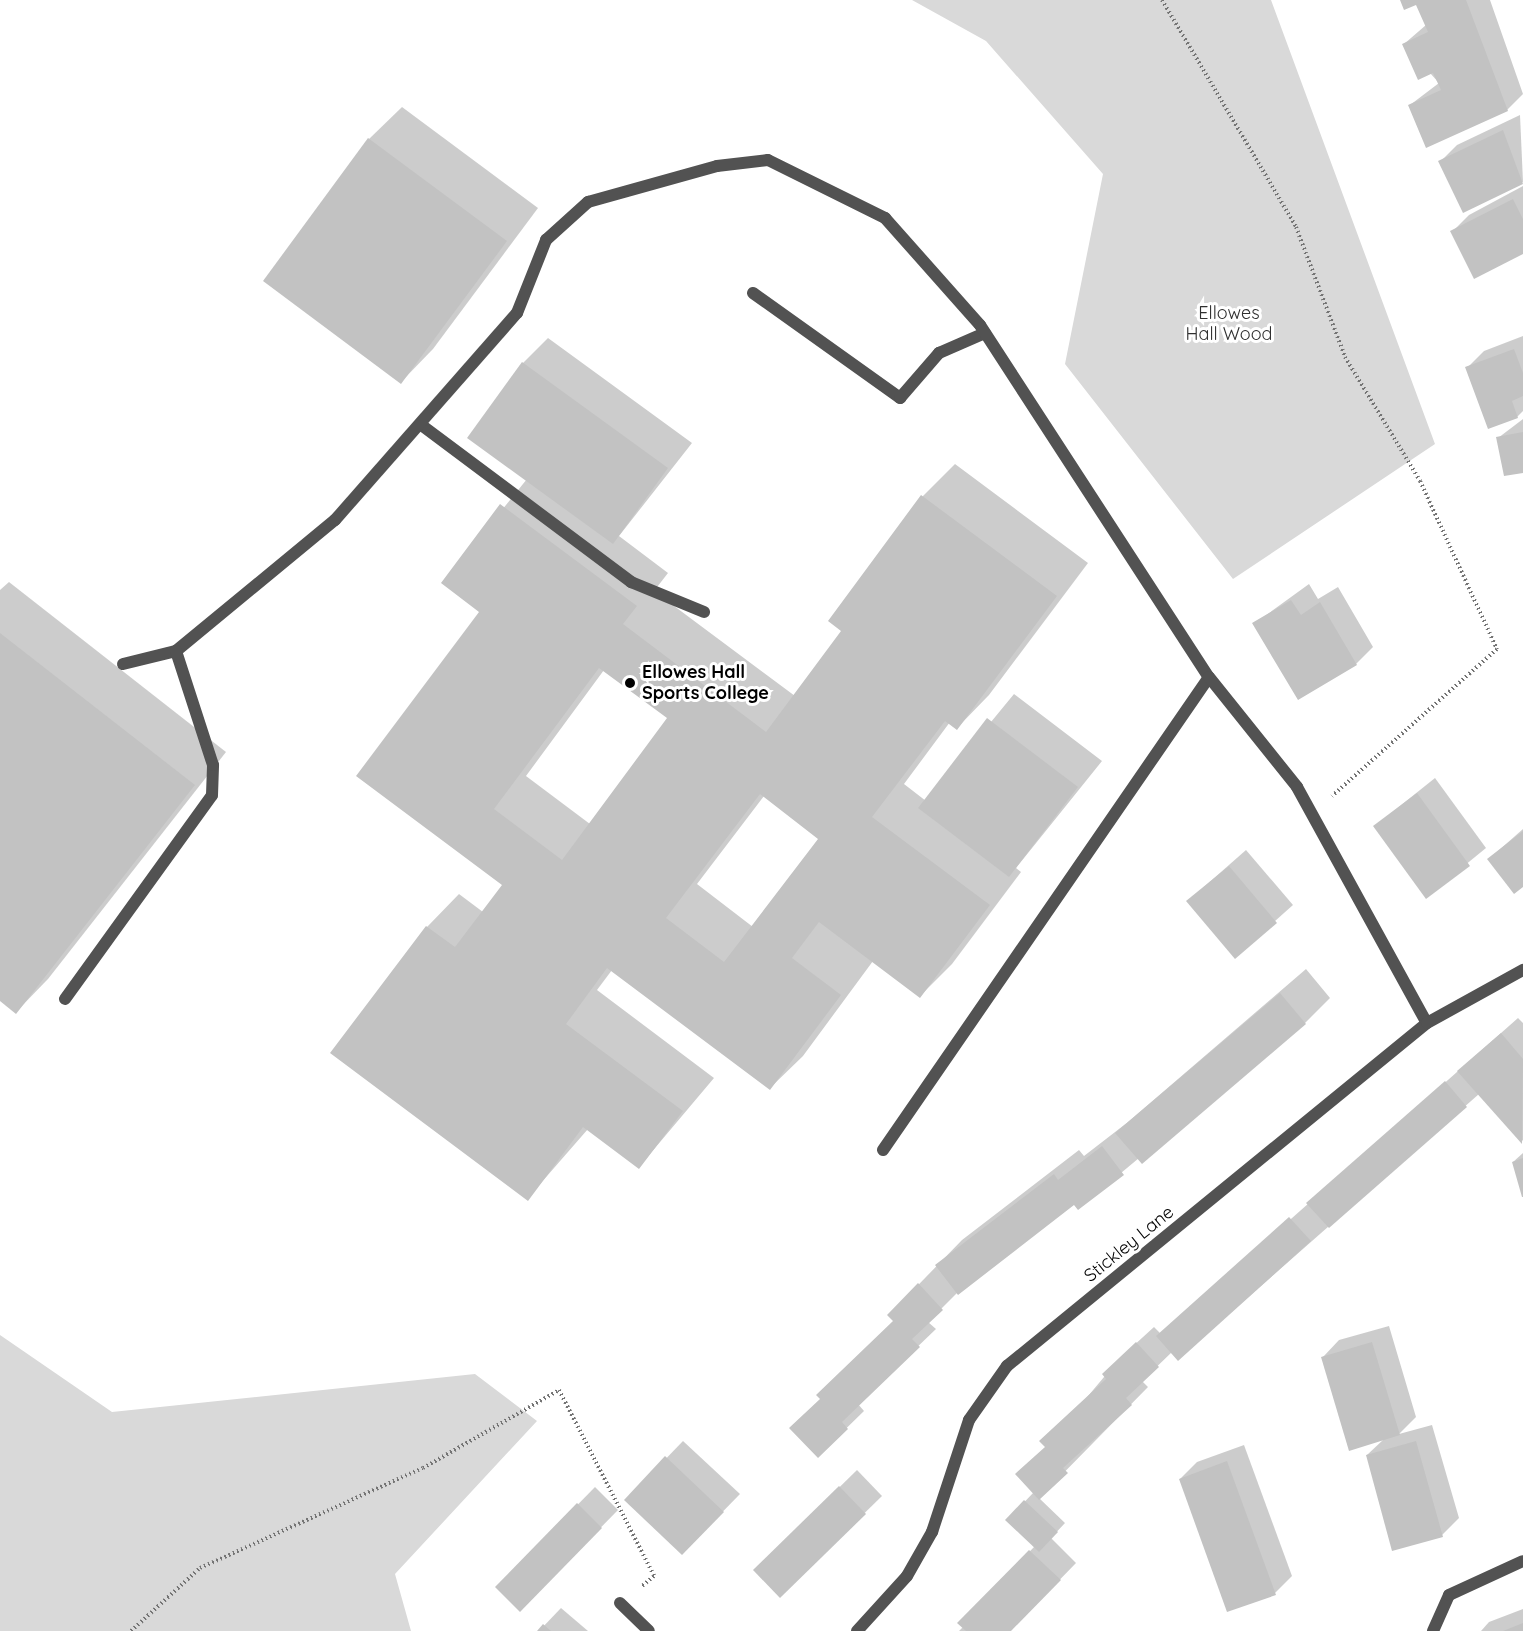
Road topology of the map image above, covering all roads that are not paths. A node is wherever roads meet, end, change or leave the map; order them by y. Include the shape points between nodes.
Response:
1 (753, 293) dead end
2 (985, 333) junction
3 (420, 424) junction
4 (704, 612) dead end
5 (176, 651) junction
6 (123, 664) dead end
7 (1209, 677) junction
8 (1523, 970) edge
9 (64, 999) dead end
10 (1427, 1023) junction
11 (883, 1150) dead end
12 (1523, 1561) edge
13 (620, 1603) road end
14 (649, 1631) edge
15 (857, 1631) edge
16 (1433, 1631) edge

1 - 2 street via 900,398 939,353
2 - 3 street via 885,218 768,160 717,166 588,202 546,240 517,313
2 - 7 street
3 - 4 street via 631,582
3 - 5 street via 335,520
5 - 6 street
5 - 9 street via 213,765 212,795
7 - 10 street via 1298,787
7 - 11 street
8 - 10 street, Stickley Lane
10 - 15 street, Stickley Lane via 1007,1366 969,1420 932,1532 912,1567
12 - 16 street via 1449,1595
13 - 14 street

